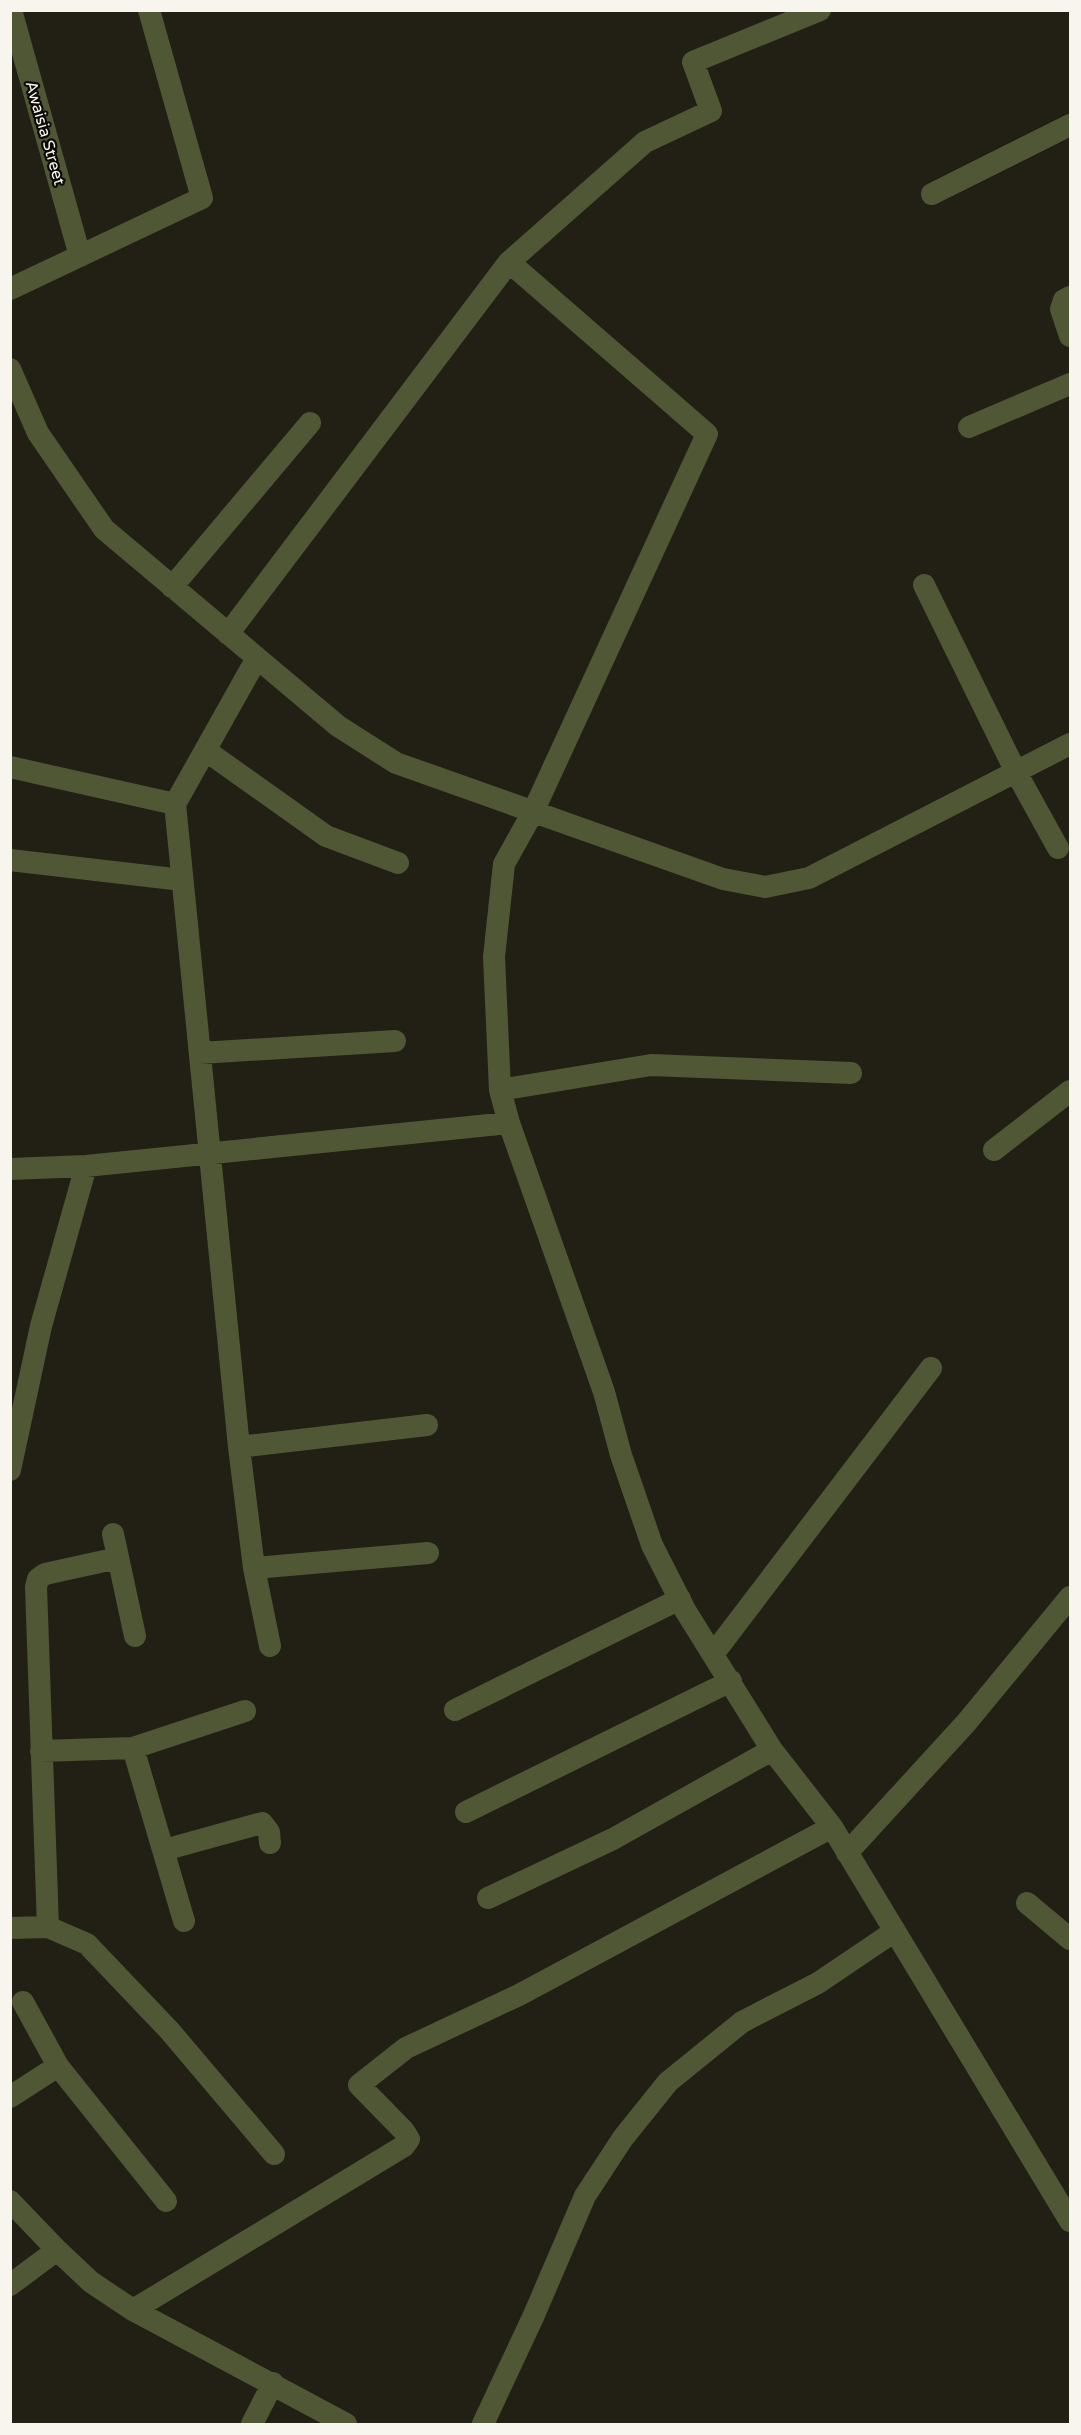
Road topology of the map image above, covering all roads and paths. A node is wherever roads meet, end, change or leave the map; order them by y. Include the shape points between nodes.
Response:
1 (11, 10) edge
2 (149, 10) edge
3 (820, 10) edge
4 (1071, 126) edge
5 (932, 194) dead end
6 (80, 256) junction
7 (509, 262) junction
8 (10, 289) edge
9 (1071, 297) edge
10 (1071, 336) edge
11 (10, 369) edge
12 (1071, 384) edge
13 (310, 423) dead end
14 (969, 427) dead end
15 (924, 585) dead end
16 (172, 587) junction
17 (228, 634) junction
18 (257, 658) junction
19 (1071, 744) edge
20 (205, 750) junction
21 (10, 767) edge
22 (1016, 772) junction
23 (175, 804) junction
24 (533, 812) junction
25 (1058, 848) dead end
26 (10, 860) edge
27 (398, 863) dead end
28 (182, 880) junction
29 (395, 1041) dead end
30 (200, 1053) junction
31 (851, 1073) dead end
32 (500, 1090) junction
33 (1071, 1091) edge
34 (509, 1123) junction
35 (994, 1150) dead end
36 (211, 1154) junction
37 (86, 1166) junction
38 (10, 1169) edge
39 (931, 1368) dead end
40 (427, 1425) dead end
41 (239, 1447) junction
42 (10, 1470) edge
43 (112, 1534) dead end
44 (429, 1553) dead end
45 (118, 1558) junction
46 (254, 1568) junction
47 (1071, 1597) edge
48 (680, 1599) junction
49 (135, 1636) dead end
50 (270, 1646) dead end
51 (714, 1653) junction
52 (731, 1681) junction
53 (455, 1710) dead end
54 (245, 1711) dead end
55 (133, 1748) junction
56 (772, 1750) junction
57 (41, 1751) junction
58 (466, 1812) dead end
59 (832, 1827) junction
60 (270, 1844) dead end
61 (164, 1850) junction
62 (847, 1852) junction
63 (488, 1898) dead end
64 (1027, 1903) dead end
65 (184, 1921) dead end
66 (48, 1927) junction
67 (10, 1928) edge
68 (895, 1931) junction
69 (1071, 1939) edge
70 (23, 2002) dead end
71 (58, 2066) junction
72 (10, 2097) edge
73 (274, 2154) dead end
74 (10, 2201) edge
75 (166, 2201) dead end
76 (1071, 2221) edge
77 (57, 2250) junction
78 (10, 2285) edge
79 (134, 2310) junction
80 (273, 2383) junction
81 (252, 2424) edge
82 (346, 2424) edge
83 (483, 2424) edge

1 - 6 street, Awaisia Street
2 - 6 street via 202,198
3 - 7 street via 693,63 711,111 645,142
4 - 5 street
6 - 8 street
7 - 17 street
7 - 24 street via 707,434
9 - 10 street via 1064,300 1062,309
11 - 16 street via 38,434 104,530
12 - 14 street
13 - 16 street
15 - 22 street
16 - 17 street
17 - 18 street
18 - 20 street
18 - 24 street via 338,726 396,763
19 - 22 street
20 - 23 street
20 - 27 street via 326,836
21 - 23 street
22 - 24 street via 809,878 765,887 723,879
22 - 25 street
23 - 28 street
24 - 32 street via 504,864 494,957
26 - 28 street
28 - 30 street
29 - 30 street
30 - 36 street
31 - 32 street via 651,1065
32 - 34 street
33 - 35 street
34 - 36 street
34 - 48 street via 601,1381 652,1545
36 - 37 street
36 - 41 street
37 - 38 street
37 - 42 street via 41,1326
39 - 51 street
40 - 41 street
41 - 46 street
43 - 45 street
44 - 46 street
45 - 49 street
45 - 57 street via 45,1574 38,1579
46 - 50 street
47 - 62 street via 966,1723
48 - 51 street
48 - 53 street
51 - 52 street
52 - 56 street
52 - 58 street
54 - 55 street
55 - 57 street
55 - 61 street
56 - 59 street
56 - 63 street via 613,1839
57 - 66 street
59 - 62 street
59 - 79 street via 519,1995 406,2048 359,2085 404,2131 409,2139 404,2146
60 - 61 street via 269,1832 262,1823
61 - 65 street
62 - 68 street
64 - 69 street
66 - 67 street
66 - 73 street via 87,1944 169,2030
68 - 76 street
68 - 83 street via 818,1983 742,2022 668,2082 623,2138 585,2196
70 - 71 street
71 - 72 street
71 - 75 street
74 - 77 street
77 - 78 street
77 - 79 street via 91,2282
79 - 80 street
80 - 81 street
80 - 82 street

